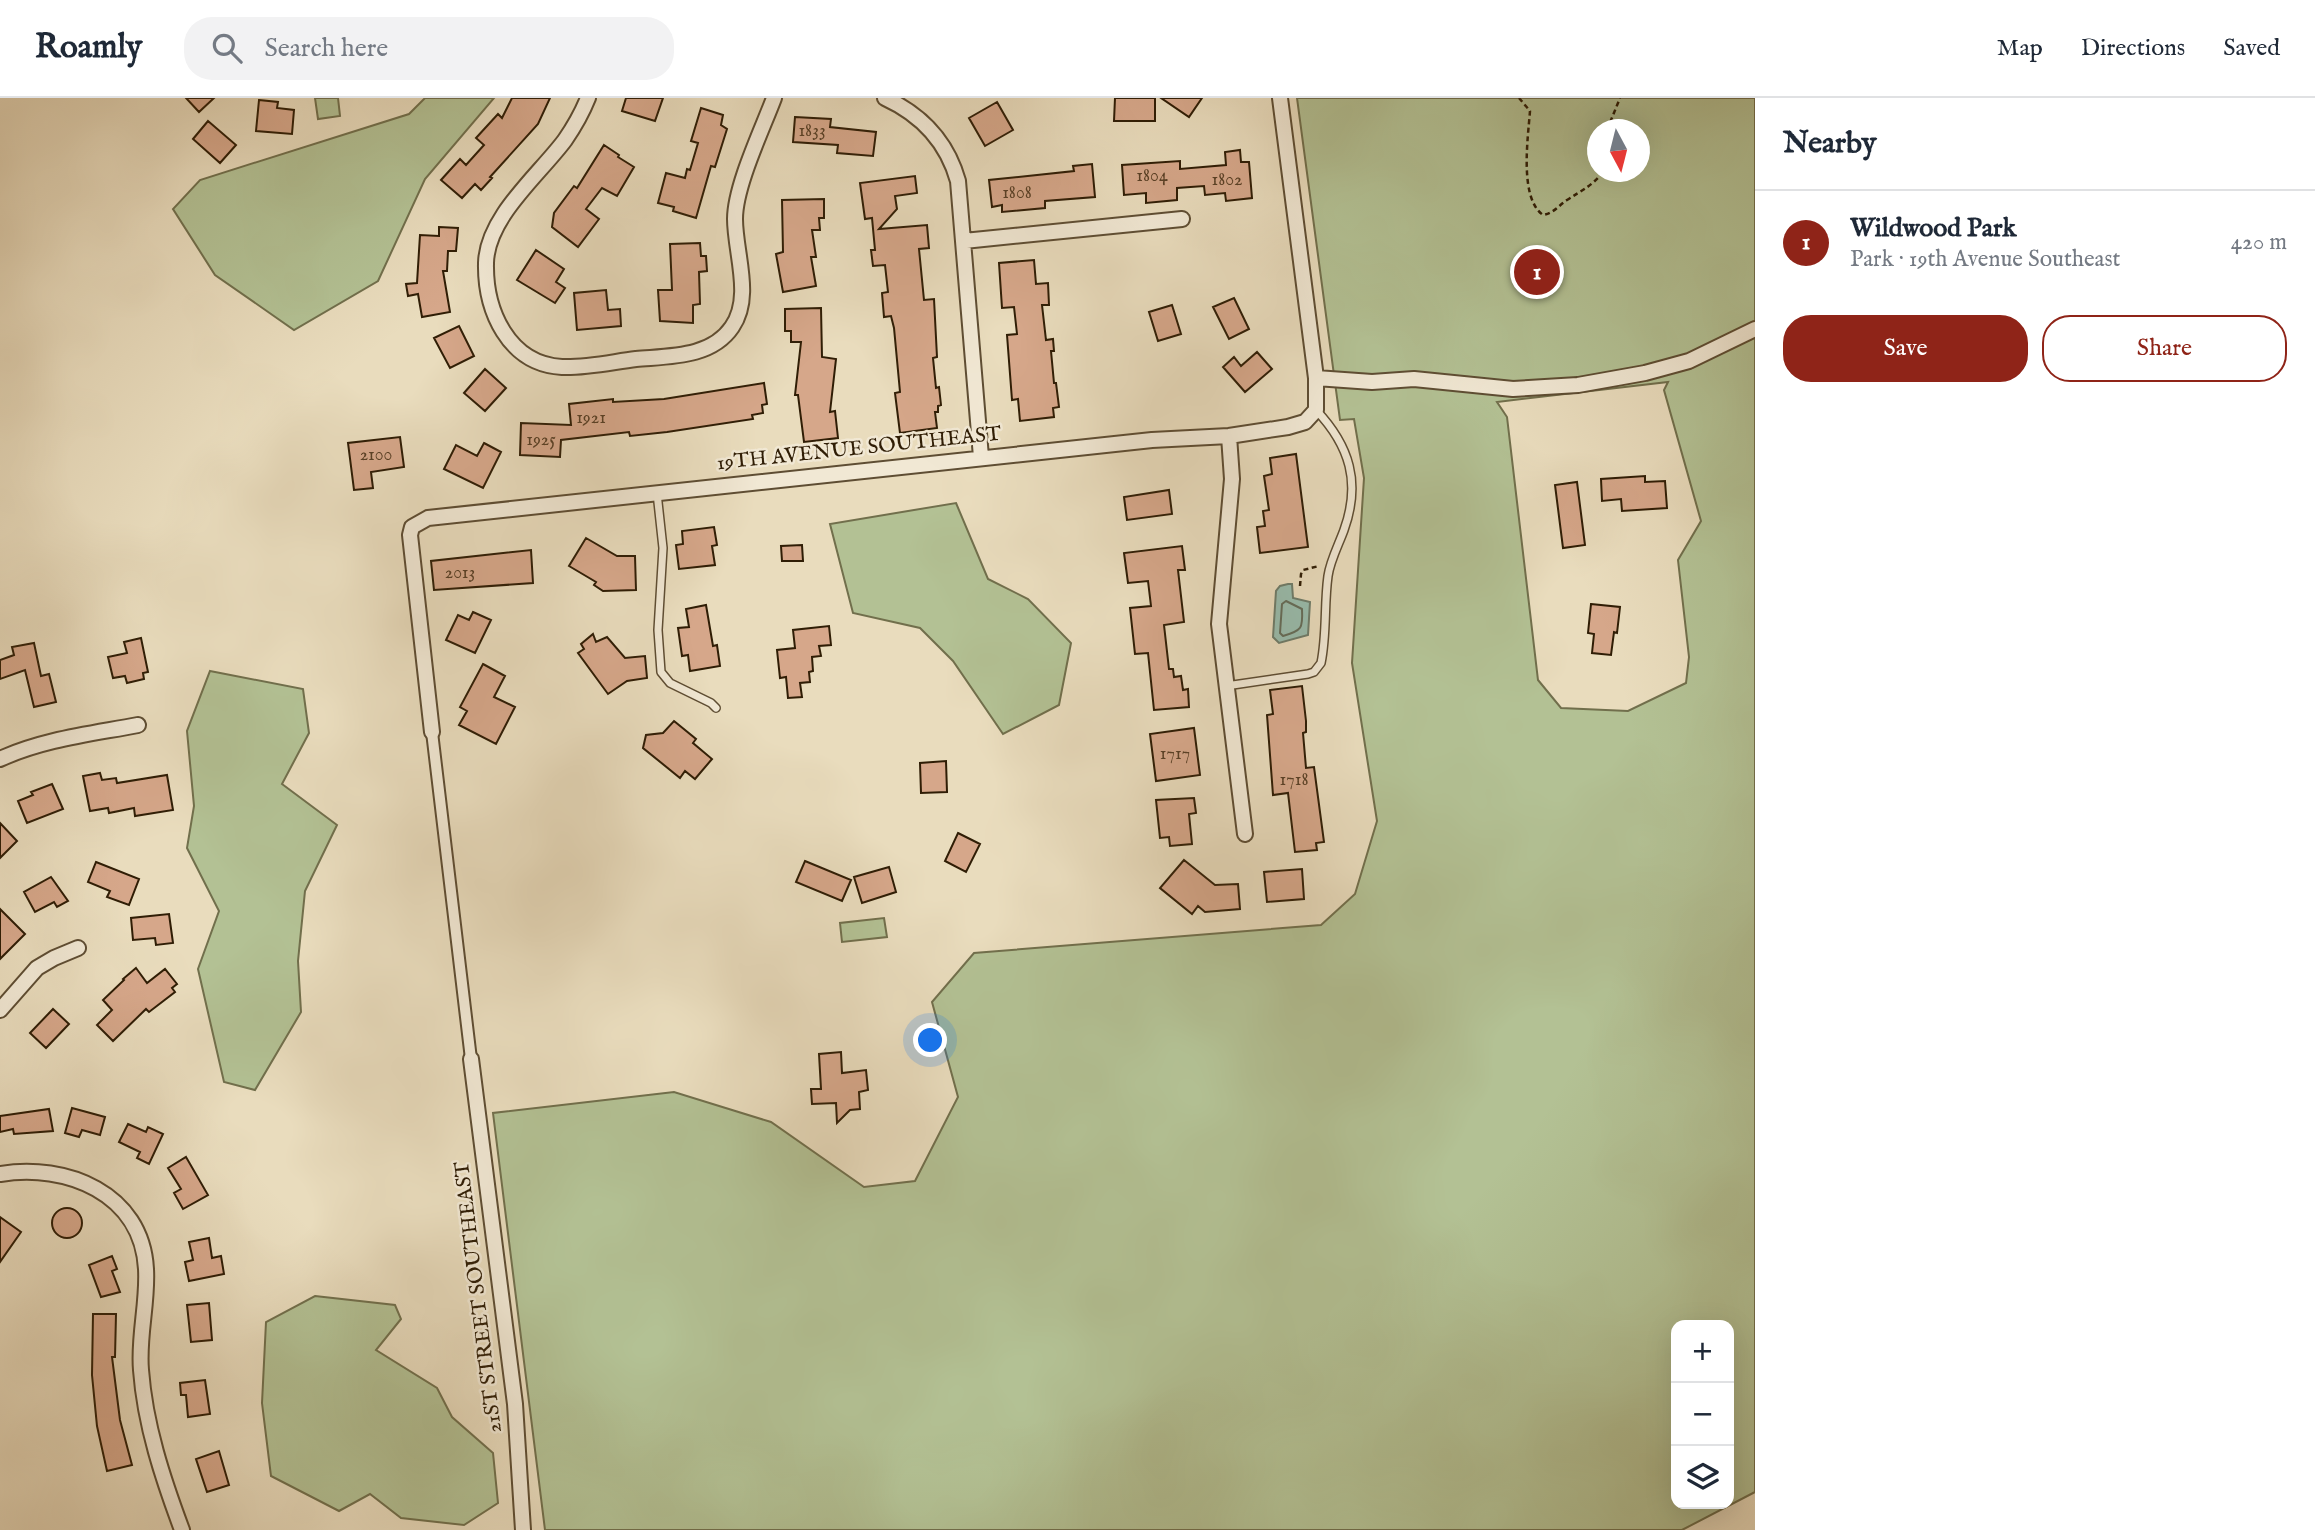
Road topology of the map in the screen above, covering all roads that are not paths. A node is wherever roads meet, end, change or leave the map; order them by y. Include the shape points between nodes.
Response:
1 (588, 98) edge
2 (774, 98) edge
3 (885, 98) edge
4 (1280, 98) edge
5 (1182, 219) dead end
6 (964, 241) junction
7 (1755, 329) edge
8 (1316, 378) junction
9 (1316, 410) junction
10 (1229, 436) junction
11 (981, 457) junction
12 (657, 492) junction
13 (1226, 686) junction
14 (716, 708) dead end
15 (138, 725) dead end
16 (432, 732) joint
17 (0, 759) edge
18 (1245, 834) dead end
19 (78, 948) dead end
20 (0, 1010) edge
21 (471, 1059) joint
22 (0, 1174) edge
23 (182, 1530) edge
24 (523, 1530) edge

1 - 2 street via 576,124 510,207 488,248 491,307 504,336 537,361 563,367 689,354 711,347 727,335 742,308 736,204
3 - 6 street via 916,115 948,154 958,181
4 - 8 street
5 - 6 street
6 - 11 street
7 - 8 street via 1689,360 1578,385 1513,389 1414,379
8 - 9 street
9 - 10 street, 19TH AVENUE SOUTHEAST via 1305,422
9 - 13 lane via 1342,445 1352,483 1350,513 1328,575 1323,654 1318,668 1308,674
10 - 11 street, 19TH AVENUE SOUTHEAST via 1152,439
10 - 13 street via 1232,479 1219,624
11 - 12 street, 19TH AVENUE SOUTHEAST
12 - 14 lane via 663,548 657,630 662,672 670,683
12 - 16 street, 19TH AVENUE SOUTHEAST via 428,518 412,527
13 - 18 street
15 - 17 street via 52,741
16 - 21 street
19 - 20 street via 37,968
21 - 24 street, 21ST STREET SOUTHEAST via 515,1404
22 - 23 street via 46,1173 99,1189 112,1199 141,1242 146,1268 141,1368 146,1411

